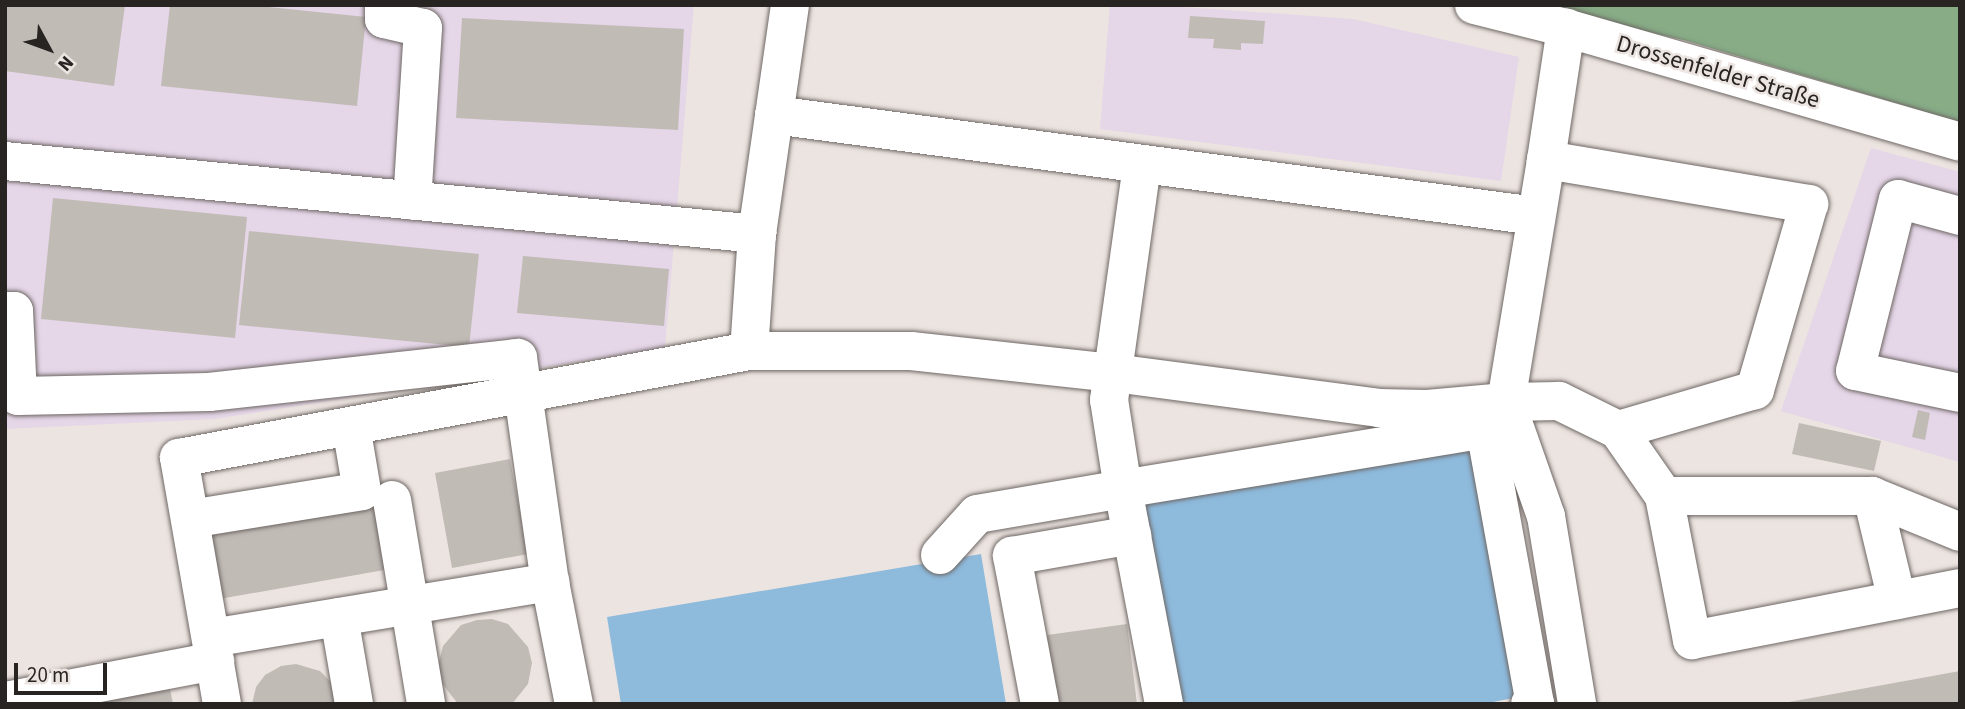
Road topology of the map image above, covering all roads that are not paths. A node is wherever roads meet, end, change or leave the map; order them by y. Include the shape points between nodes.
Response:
1 (384, 5) edge
2 (790, 5) edge
3 (1474, 5) edge
4 (1566, 28) junction
5 (774, 115) junction
6 (1960, 142) edge
7 (1546, 160) junction
8 (5, 161) edge
9 (1142, 164) junction
10 (412, 201) junction
11 (1536, 216) junction
12 (1960, 216) edge
13 (757, 234) junction
14 (5, 311) edge
15 (749, 351) junction
16 (1114, 373) junction
17 (521, 393) junction
18 (1960, 393) edge
19 (1506, 402) junction
20 (351, 426) junction
21 (1618, 430) junction
22 (1123, 489) junction
23 (1664, 496) junction
24 (1872, 496) junction
25 (391, 500) dead end
26 (1546, 516) junction
27 (190, 519) junction
28 (1502, 523) junction
29 (1960, 532) edge
30 (1132, 536) junction
31 (940, 555) dead end
32 (550, 582) junction
33 (1960, 588) edge
34 (1897, 600) junction
35 (411, 605) junction
36 (1561, 605) junction
37 (1147, 615) junction
38 (339, 617) junction
39 (1520, 617) junction
40 (214, 650) junction
41 (1577, 699) edge
42 (5, 701) edge
43 (1533, 703) edge
44 (222, 704) edge
45 (354, 704) edge
46 (426, 704) edge
47 (574, 704) edge
48 (1040, 704) edge
49 (1142, 704) edge
50 (1164, 704) edge

1 - 10 street via 384,19 423,28
2 - 5 street
3 - 4 street, Drossenfelder Straße
4 - 6 street, Drossenfelder Straße
4 - 7 street
5 - 9 street
5 - 13 street
7 - 11 street
7 - 21 street via 1809,204 1755,390
8 - 10 street
9 - 11 street
9 - 16 street
10 - 13 street
11 - 19 street
12 - 18 street via 1898,199 1854,371
13 - 15 street
14 - 17 street via 14,311 18,396 209,392 518,358
15 - 16 street via 911,351
15 - 17 street
16 - 19 street via 1379,408
16 - 22 street via 1109,400
17 - 20 street
17 - 32 street
19 - 21 street via 1559,401
19 - 26 street
20 - 27 street via 179,458
20 - 27 street via 362,491
21 - 23 street
22 - 28 street via 1485,429
22 - 30 street
22 - 31 street via 977,514
23 - 24 street
23 - 34 street via 1692,640
24 - 29 street
24 - 34 street
25 - 35 street
26 - 28 street
26 - 36 street
27 - 40 street
28 - 39 street
30 - 37 street
30 - 48 street via 1012,556
32 - 35 street
32 - 47 street
33 - 34 street
35 - 38 street
35 - 46 street
36 - 39 street
36 - 41 street
37 - 49 street via 1128,617
37 - 50 street
38 - 40 street
38 - 45 street
39 - 43 street
40 - 42 street
40 - 44 street
41 - 43 street

